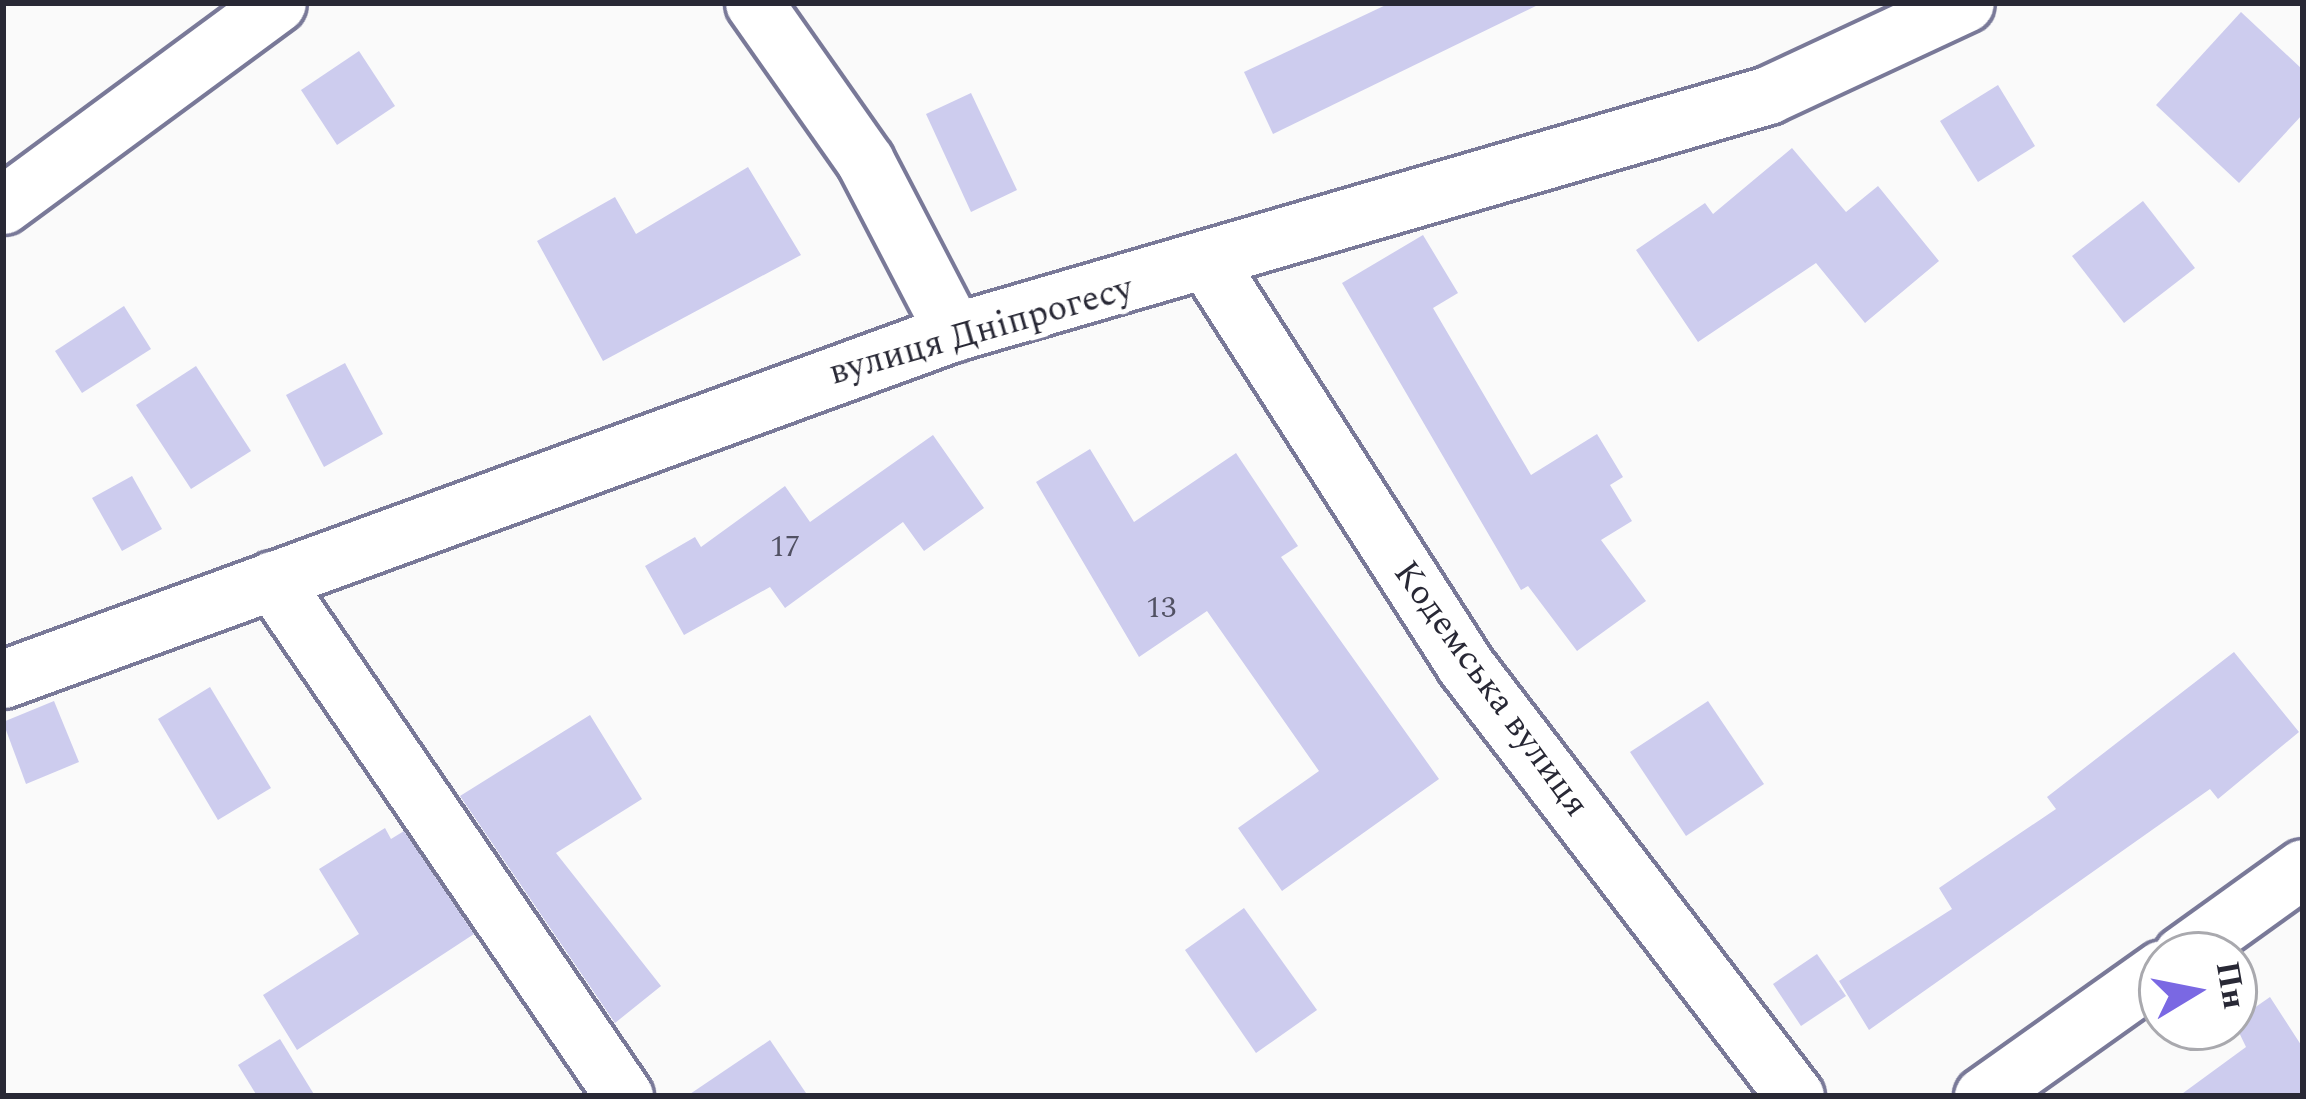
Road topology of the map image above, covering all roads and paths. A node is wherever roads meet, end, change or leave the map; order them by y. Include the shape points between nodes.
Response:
1 (277, 3) edge
2 (754, 3) edge
3 (1965, 3) edge
4 (3, 205) edge
5 (1210, 266) junction
6 (954, 332) junction
7 (272, 580) junction
8 (3, 679) edge
9 (2303, 868) edge
10 (2215, 931) edge
11 (2138, 986) edge
12 (624, 1096) edge
13 (1795, 1096) edge
14 (1983, 1096) edge

1 - 4 street
2 - 6 street via 865,160
3 - 5 street, вулиця Дніпрогесу via 1768,95
5 - 6 street, вулиця Дніпрогесу
5 - 13 street, Кодемська вулиця via 1465,665
6 - 7 street, вулиця Дніпрогесу
7 - 8 street, вулиця Дніпрогесу
7 - 12 street
9 - 10 street
11 - 14 street

